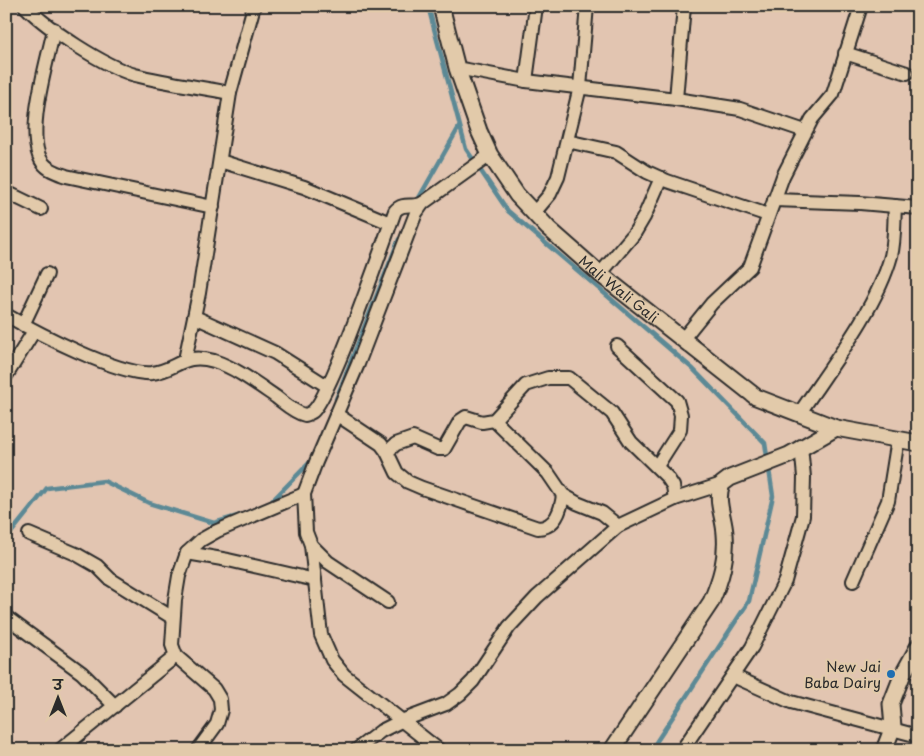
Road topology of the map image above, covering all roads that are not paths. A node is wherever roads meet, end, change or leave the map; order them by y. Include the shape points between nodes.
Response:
1 (25, 6) edge
2 (254, 6) edge
3 (441, 6) edge
4 (536, 6) edge
5 (587, 6) edge
6 (684, 6) edge
7 (861, 6) edge
8 (54, 29) junction
9 (845, 52) junction
10 (457, 68) junction
11 (907, 73) dead end
12 (526, 81) junction
13 (580, 87) junction
14 (230, 92) junction
15 (676, 99) junction
16 (806, 131) junction
17 (567, 141) junction
18 (485, 159) junction
19 (220, 161) junction
20 (661, 178) junction
21 (6, 192) edge
22 (774, 200) junction
23 (415, 204) junction
24 (895, 206) junction
25 (213, 207) junction
26 (918, 208) edge
27 (41, 209) dead end
28 (534, 212) junction
29 (768, 215) junction
30 (390, 223) junction
31 (47, 274) dead end
32 (600, 274) junction
33 (6, 315) edge
34 (195, 317) junction
35 (29, 328) junction
36 (682, 340) junction
37 (618, 346) dead end
38 (185, 360) junction
39 (339, 360) junction
40 (358, 364) junction
41 (6, 376) edge
42 (327, 386) junction
43 (336, 414) junction
44 (799, 414) junction
45 (494, 420) junction
46 (836, 428) junction
47 (898, 439) junction
48 (918, 443) edge
49 (795, 450) junction
50 (387, 452) junction
51 (657, 466) junction
52 (722, 484) junction
53 (304, 494) junction
54 (564, 495) junction
55 (675, 499) junction
56 (618, 526) junction
57 (29, 534) dead end
58 (311, 545) junction
59 (187, 553) junction
60 (315, 580) junction
61 (853, 581) dead end
62 (388, 602) dead end
63 (6, 617) edge
64 (173, 618) junction
65 (918, 647) edge
66 (176, 656) junction
67 (733, 676) junction
68 (115, 706) junction
69 (401, 721) junction
70 (893, 727) junction
71 (918, 736) edge
72 (60, 750) edge
73 (198, 750) edge
74 (356, 750) edge
75 (439, 750) edge
76 (612, 750) edge
77 (682, 750) edge
78 (884, 750) edge

1 - 8 street
2 - 14 street
3 - 10 street, Mali Wali Gali
4 - 12 street
5 - 13 street
6 - 15 street
7 - 9 street
8 - 14 street via 110,65 134,75
8 - 25 street via 35,138 42,163 66,176
9 - 11 street
9 - 16 street via 833,94
10 - 12 street
10 - 18 street, Mali Wali Gali
12 - 13 street
13 - 15 street
13 - 17 street
14 - 19 street
15 - 16 street via 740,109
16 - 22 street
17 - 20 street via 616,152
17 - 28 street via 558,177 550,194
18 - 23 street
18 - 28 street, Mali Wali Gali
19 - 25 street
19 - 30 street via 304,187
20 - 29 street
20 - 32 street via 634,234
21 - 27 street
22 - 24 street
22 - 29 street
23 - 30 street via 399,206
23 - 40 street via 416,213
24 - 26 street
24 - 44 street via 891,255 880,285
25 - 34 street
28 - 32 street, Mali Wali Gali
29 - 36 street via 750,267 712,304
30 - 39 street
31 - 35 street
32 - 36 street, Mali Wali Gali
33 - 35 street
34 - 38 street
34 - 42 street via 276,353
35 - 38 street via 116,367 153,373
35 - 41 street
36 - 44 street, Mali Wali Gali via 756,397
37 - 51 street via 677,401 681,415 680,430
38 - 42 street via 200,358 229,368 305,415 315,409
39 - 40 street
39 - 42 street
40 - 43 street
43 - 50 street via 368,434
43 - 53 street
44 - 46 street, Mali Wali Gali
45 - 50 street via 482,422 466,417 460,421 444,449 413,438 396,444
45 - 51 street via 526,385 548,378 569,378 612,413 631,442
45 - 54 street via 548,473
46 - 47 street, Mali Wali Gali
46 - 49 street
47 - 48 street, Mali Wali Gali
47 - 61 street via 888,501
49 - 52 street
49 - 67 street via 804,477 803,516 785,581
50 - 54 street via 397,473 408,482 538,528 545,528 556,518
51 - 55 street via 673,486
52 - 55 street
52 - 76 street via 718,500 725,532 726,556 722,578 711,602
53 - 58 street via 306,532
53 - 59 street via 217,531
54 - 56 street via 602,513
55 - 56 street
56 - 69 street via 536,597 509,627 473,681 460,694 446,704
57 - 64 street via 97,566 110,579
58 - 60 street
58 - 62 street via 328,562
59 - 60 street
59 - 64 street via 179,576
60 - 69 street via 321,635 332,660 344,675
63 - 68 street via 82,673
64 - 66 street via 172,645
65 - 70 street via 891,704
66 - 68 street
66 - 73 street via 214,689 220,699 217,724
67 - 70 street via 791,702
67 - 77 street
68 - 72 street
69 - 74 street
69 - 75 street
70 - 71 street
70 - 78 street

